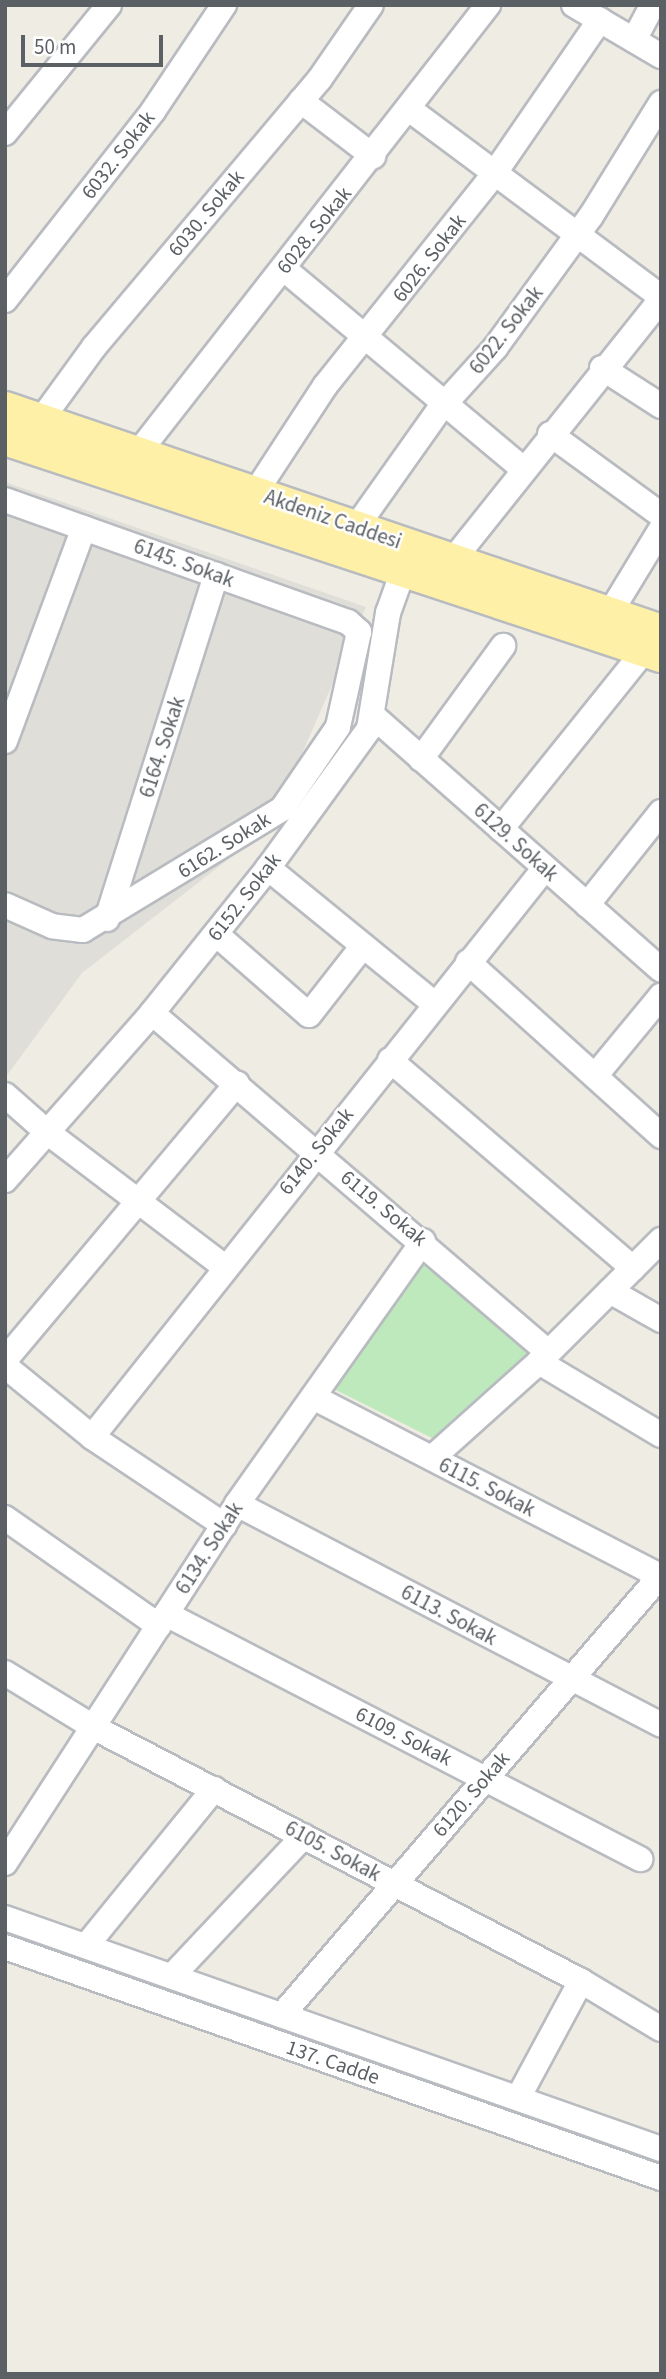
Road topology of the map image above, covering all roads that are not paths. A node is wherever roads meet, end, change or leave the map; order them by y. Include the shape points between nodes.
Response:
1 (109, 5) edge
2 (224, 5) edge
3 (371, 5) edge
4 (488, 5) edge
5 (574, 5) edge
6 (647, 13) edge
7 (600, 20) junction
8 (634, 40) junction
9 (661, 56) edge
10 (301, 101) junction
11 (661, 103) edge
12 (409, 109) junction
13 (5, 133) edge
14 (373, 156) junction
15 (494, 174) junction
16 (578, 233) junction
17 (284, 269) junction
18 (661, 298) edge
19 (5, 300) edge
20 (366, 336) junction
21 (601, 368) junction
22 (445, 404) junction
23 (661, 406) edge
24 (5, 408) edge
25 (41, 420) junction
26 (550, 434) junction
27 (5, 439) edge
28 (138, 453) junction
29 (522, 468) junction
30 (254, 493) junction
31 (5, 500) edge
32 (661, 515) edge
33 (84, 528) junction
34 (661, 529) edge
35 (348, 538) junction
36 (453, 560) junction
37 (403, 571) junction
38 (216, 575) junction
39 (610, 613) junction
40 (359, 632) joint
41 (503, 646) dead end
42 (655, 646) edge
43 (372, 715) junction
44 (5, 741) edge
45 (421, 759) junction
46 (661, 811) edge
47 (501, 829) junction
48 (268, 868) junction
49 (545, 868) junction
50 (5, 905) edge
51 (587, 905) junction
52 (107, 919) junction
53 (215, 934) junction
54 (363, 946) junction
55 (468, 962) junction
56 (660, 969) edge
57 (661, 996) edge
58 (435, 1004) junction
59 (152, 1013) junction
60 (390, 1060) junction
61 (595, 1076) junction
62 (237, 1084) junction
63 (5, 1095) edge
64 (47, 1132) junction
65 (661, 1136) edge
66 (316, 1151) junction
67 (5, 1180) edge
68 (138, 1202) junction
69 (661, 1240) edge
70 (423, 1241) junction
71 (225, 1267) junction
72 (633, 1268) junction
73 (610, 1291) junction
74 (661, 1320) edge
75 (543, 1357) junction
76 (5, 1360) edge
77 (5, 1366) edge
78 (313, 1396) junction
79 (661, 1435) edge
80 (92, 1437) junction
81 (432, 1458) junction
82 (237, 1504) junction
83 (5, 1518) edge
84 (224, 1525) junction
85 (660, 1576) edge
86 (162, 1620) junction
87 (5, 1673) edge
88 (572, 1679) junction
89 (661, 1725) edge
90 (93, 1727) junction
91 (485, 1778) junction
92 (214, 1789) junction
93 (304, 1836) junction
94 (640, 1859) dead end
95 (5, 1863) edge
96 (394, 1883) junction
97 (5, 1918) edge
98 (5, 1947) edge
99 (86, 1947) junction
100 (172, 1976) junction
101 (581, 1981) junction
102 (282, 2015) junction
103 (661, 2029) edge
104 (518, 2098) junction
105 (658, 2143) edge
106 (661, 2178) edge

1 - 13 street
2 - 19 street, 6032. Sokak via 153,111
3 - 10 street, 6030. Sokak
4 - 12 street, 6028. Sokak
5 - 7 street
6 - 8 street
7 - 8 street
7 - 15 street, 6026. Sokak
8 - 9 street
10 - 14 street
10 - 25 street, 6030. Sokak via 94,347
11 - 16 street, 6022. Sokak
12 - 14 street, 6028. Sokak
12 - 15 street
14 - 17 street, 6028. Sokak
15 - 16 street
15 - 20 street, 6026. Sokak
16 - 18 street
16 - 22 street, 6022. Sokak via 495,348
17 - 20 street
17 - 28 street, 6028. Sokak
18 - 21 street
20 - 22 street
20 - 30 street, 6026. Sokak via 325,386
21 - 23 street
21 - 26 street
22 - 29 street
22 - 35 street, 6022. Sokak
24 - 25 main road, Akdeniz Caddesi
25 - 28 main road, Akdeniz Caddesi
26 - 29 street
26 - 32 street
27 - 35 main road, Akdeniz Caddesi
28 - 30 main road, Akdeniz Caddesi
29 - 36 street
30 - 35 main road, Akdeniz Caddesi
31 - 33 street, 6145. Sokak
33 - 38 street, 6145. Sokak
33 - 44 street
34 - 39 street
35 - 36 main road, Akdeniz Caddesi
35 - 37 main road, Akdeniz Caddesi
36 - 39 main road, Akdeniz Caddesi
37 - 42 main road, Akdeniz Caddesi
37 - 43 street, 6152. Sokak via 388,613
38 - 40 street, 6145. Sokak via 348,622
38 - 52 street, 6164. Sokak
39 - 42 main road, Akdeniz Caddesi
40 - 52 street, 6162. Sokak via 338,727 282,809
41 - 45 street
42 - 47 street
43 - 45 street, 6129. Sokak
43 - 48 street, 6152. Sokak via 369,729
45 - 47 street, 6129. Sokak
46 - 51 street
47 - 49 street, 6129. Sokak
48 - 53 street, 6152. Sokak
48 - 54 street
49 - 51 street, 6129. Sokak
49 - 55 street, 6140. Sokak
50 - 52 street, 6162. Sokak via 62,927 83,930
51 - 56 street, 6129. Sokak
53 - 54 street via 309,1014
53 - 59 street, 6152. Sokak
54 - 58 street
55 - 58 street, 6140. Sokak
55 - 61 street
57 - 61 street
58 - 60 street, 6140. Sokak
59 - 62 street, 6119. Sokak
59 - 64 street, 6152. Sokak
60 - 66 street, 6140. Sokak
60 - 72 street
61 - 65 street
62 - 66 street, 6119. Sokak
62 - 68 street
63 - 64 street
64 - 67 street, 6152. Sokak
64 - 68 street
66 - 70 street, 6119. Sokak
66 - 71 street, 6140. Sokak
68 - 71 street
68 - 76 street
69 - 72 street
70 - 75 street, 6119. Sokak
70 - 78 street, 6134. Sokak
71 - 80 street, 6140. Sokak
72 - 73 street
73 - 74 street
73 - 75 street
75 - 79 street, 6119. Sokak
75 - 81 street
77 - 80 street
78 - 81 street, 6115. Sokak
78 - 82 street, 6134. Sokak
80 - 84 street
81 - 85 street, 6115. Sokak
82 - 84 street, 6134. Sokak
82 - 88 street, 6113. Sokak
83 - 86 street, 6109. Sokak
84 - 86 street, 6134. Sokak
85 - 88 street, 6120. Sokak
86 - 90 street, 6134. Sokak
86 - 91 street, 6109. Sokak
87 - 90 street, 6105. Sokak
88 - 89 street, 6113. Sokak
88 - 91 street, 6120. Sokak
90 - 92 street, 6105. Sokak
90 - 95 street, 6134. Sokak
91 - 94 street, 6109. Sokak
91 - 96 street, 6120. Sokak
92 - 93 street, 6105. Sokak
92 - 99 street
93 - 96 street, 6105. Sokak
93 - 100 street
96 - 101 street, 6105. Sokak
96 - 102 street, 6120. Sokak
97 - 99 street, 137. Cadde
98 - 106 street, 137. Cadde
99 - 100 street, 137. Cadde
100 - 102 street, 137. Cadde
101 - 103 street, 6105. Sokak
101 - 104 street
102 - 104 street, 137. Cadde
104 - 105 street, 137. Cadde

